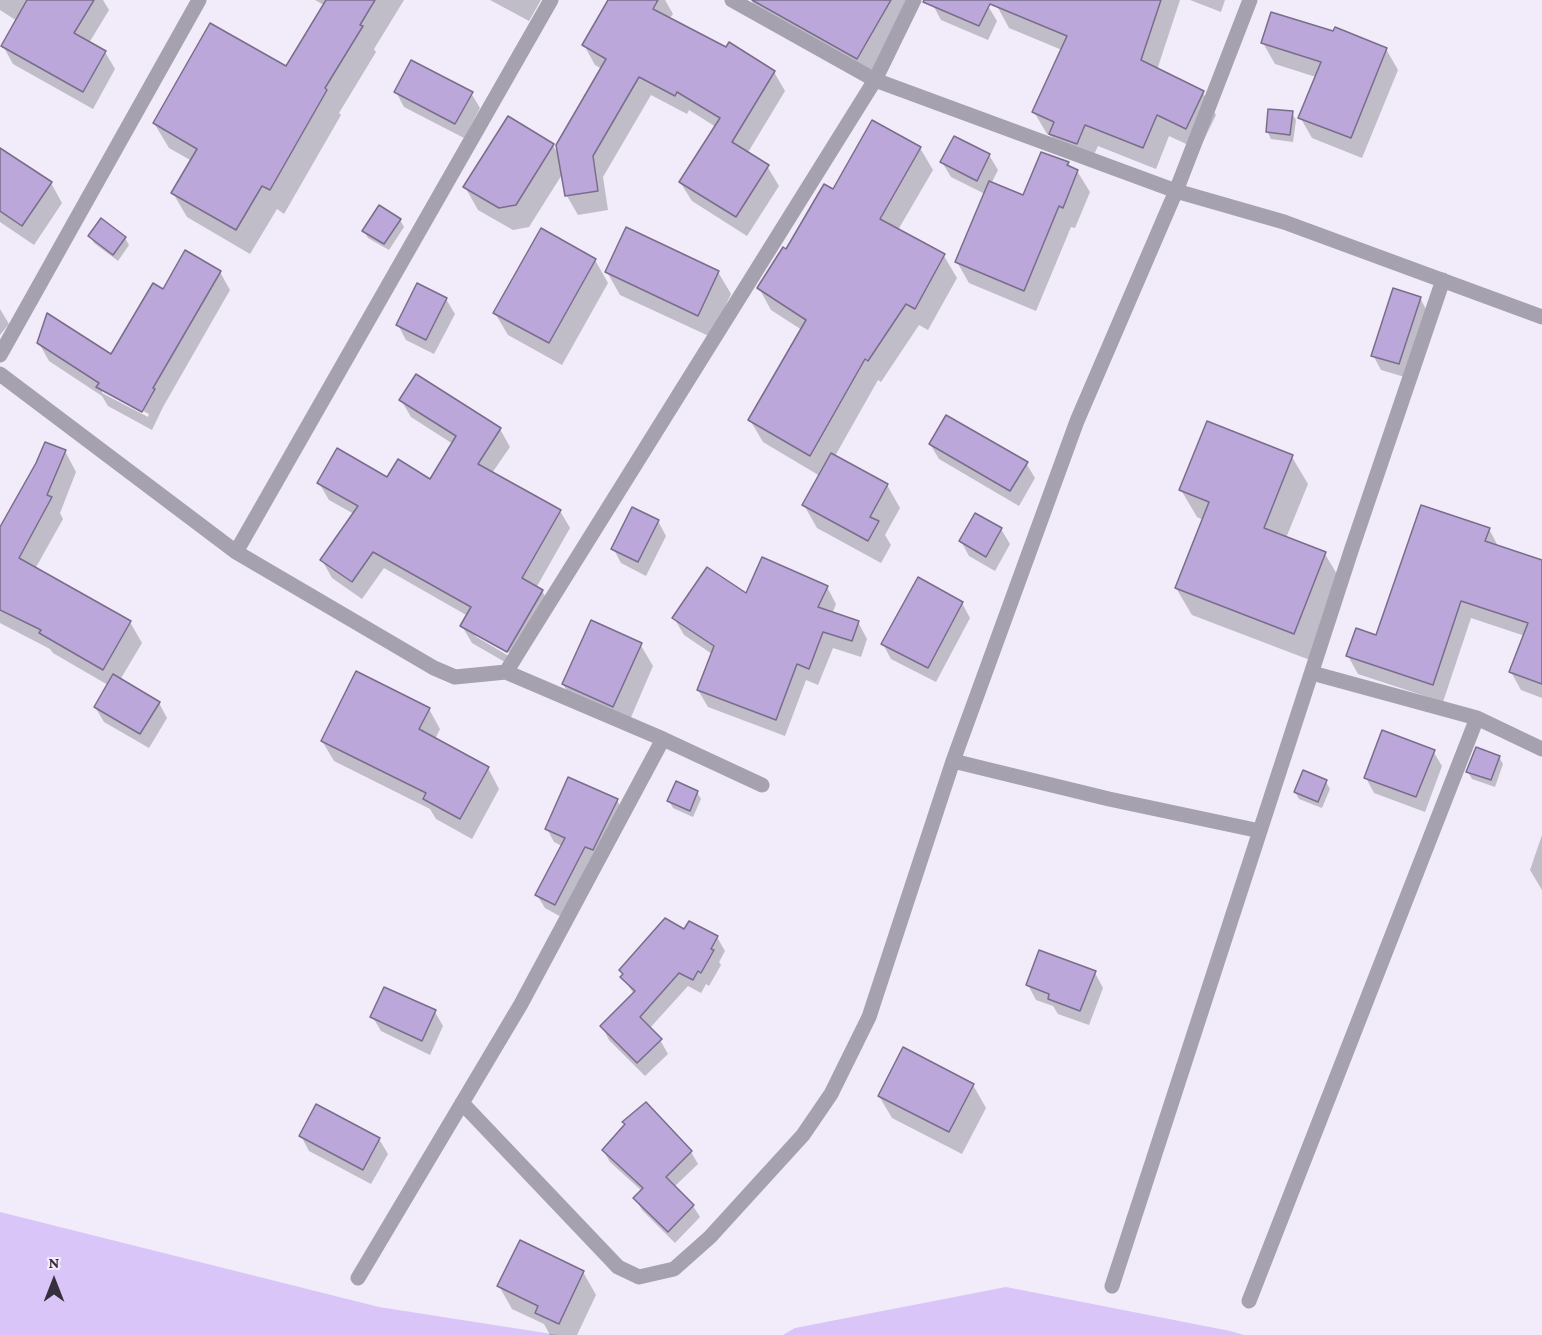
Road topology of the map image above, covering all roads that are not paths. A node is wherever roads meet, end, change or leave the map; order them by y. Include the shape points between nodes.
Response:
1 (199, 0) edge
2 (551, 0) edge
3 (732, 0) edge
4 (915, 0) edge
5 (1250, 0) edge
6 (875, 81) junction
7 (1176, 191) junction
8 (1443, 280) junction
9 (1542, 317) edge
10 (0, 356) edge
11 (0, 374) edge
12 (236, 552) junction
13 (506, 672) junction
14 (1312, 673) junction
15 (1477, 718) junction
16 (663, 739) junction
17 (1542, 749) edge
18 (953, 761) junction
19 (762, 785) dead end
20 (1260, 831) junction
21 (462, 1103) junction
22 (358, 1278) dead end
23 (1112, 1286) dead end
24 (1249, 1301) dead end

1 - 10 street
2 - 12 street
3 - 6 street
4 - 6 street
5 - 7 street
6 - 7 street
6 - 13 street
7 - 8 street via 1284,222
7 - 18 street via 1077,421
8 - 9 street
8 - 14 street
11 - 12 street
12 - 13 street via 444,673 455,677
13 - 16 street
14 - 15 street
14 - 20 street
15 - 17 street
15 - 24 street
16 - 19 street
16 - 21 street via 521,1004
18 - 20 street
18 - 21 street via 869,1017 831,1094 795,1143 710,1238 674,1269 639,1277 618,1267
20 - 23 street
21 - 22 street

